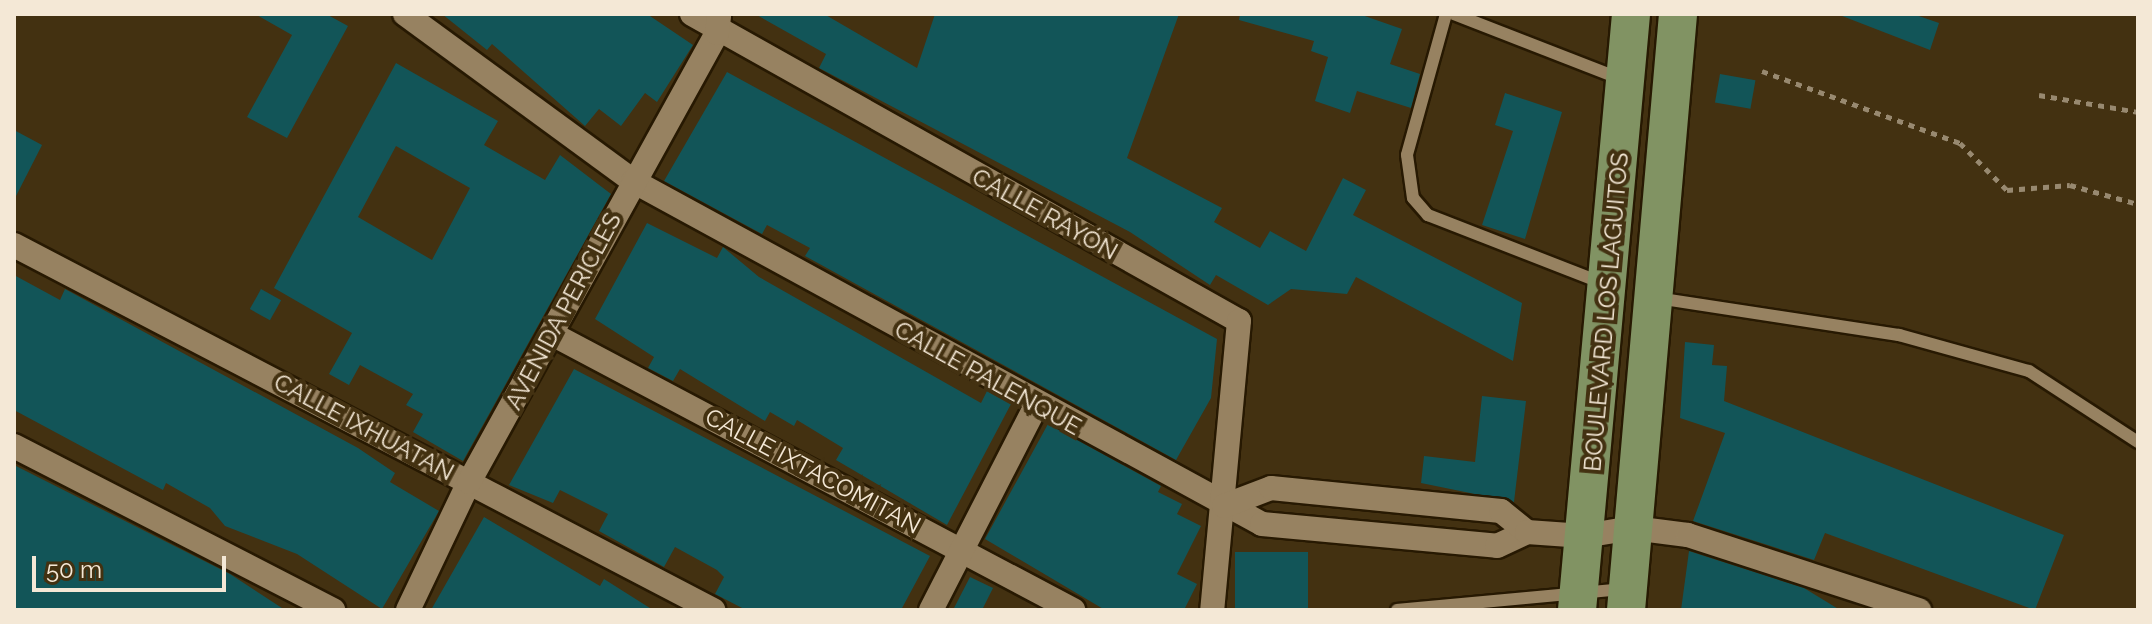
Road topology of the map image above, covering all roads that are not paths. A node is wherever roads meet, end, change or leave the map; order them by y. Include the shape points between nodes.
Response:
1 (405, 14) edge
2 (692, 14) edge
3 (1446, 14) edge
4 (1454, 14) edge
5 (1631, 14) edge
6 (1678, 14) edge
7 (718, 23) edge
8 (1628, 82) junction
9 (633, 181) junction
10 (14, 245) edge
11 (1609, 286) junction
12 (1654, 297) junction
13 (552, 334) junction
14 (1036, 406) junction
15 (2138, 442) edge
16 (14, 446) edge
17 (469, 482) junction
18 (1224, 506) junction
19 (1633, 528) junction
20 (1527, 532) junction
21 (1584, 536) junction
22 (965, 550) junction
23 (1627, 599) edge
24 (1577, 602) edge
25 (333, 610) edge
26 (408, 610) edge
27 (713, 610) edge
28 (931, 610) edge
29 (1073, 610) edge
30 (1212, 610) edge
31 (1397, 610) edge
32 (1919, 610) edge

1 - 9 street, CALLE PALENQUE
2 - 7 street, CALLE RAYÓN
3 - 11 lane via 1407,155 1413,198 1428,215
4 - 8 lane
5 - 8 main road, BOULEVARD LOS LAGUITOS
6 - 12 main road, BOULEVARD LOS LAGUITOS
7 - 9 street, AVENIDA PERICLES
7 - 18 street, CALLE RAYÓN via 1239,321
8 - 11 main road, BOULEVARD LOS LAGUITOS
9 - 13 street, AVENIDA PERICLES
9 - 14 street, CALLE PALENQUE
10 - 17 street, CALLE IXHUATAN
11 - 21 main road, BOULEVARD LOS LAGUITOS
12 - 15 lane via 1899,335 2029,371
12 - 19 main road, BOULEVARD LOS LAGUITOS
13 - 17 street, AVENIDA PERICLES
13 - 22 street, CALLE IXTACOMITAN
14 - 18 street, CALLE PALENQUE
14 - 22 street
16 - 25 street
17 - 26 street, AVENIDA PERICLES
17 - 27 street, CALLE IXHUATAN
18 - 20 street, CALLE PALENQUE via 1262,524 1497,546
18 - 20 street via 1271,488 1501,511
18 - 30 street
19 - 21 street
19 - 23 main road, BOULEVARD LOS LAGUITOS
19 - 32 street via 1688,535
20 - 21 street
21 - 24 main road, BOULEVARD LOS LAGUITOS
22 - 28 street
22 - 29 street, CALLE IXTACOMITAN
23 - 24 lane
24 - 31 lane

